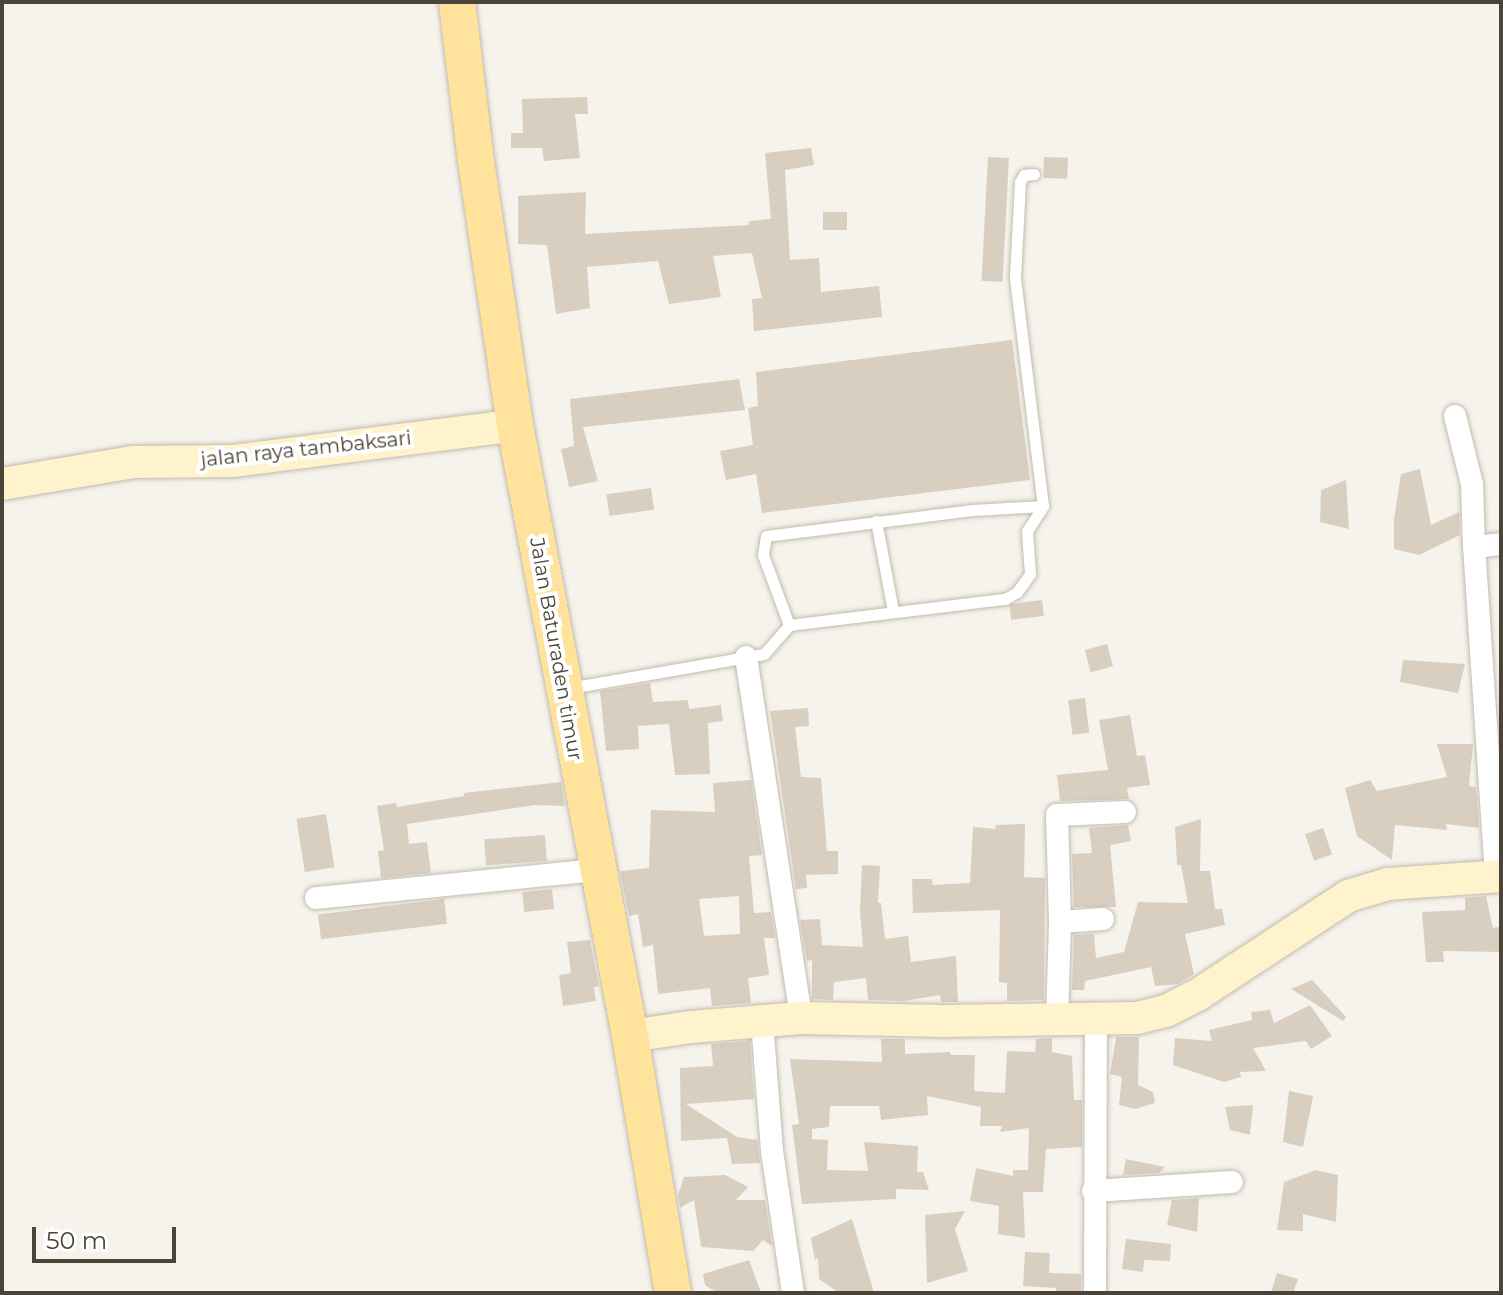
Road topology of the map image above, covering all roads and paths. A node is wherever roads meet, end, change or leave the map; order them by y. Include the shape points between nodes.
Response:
1 (457, 2) edge
2 (1034, 174) dead end
3 (1455, 416) dead end
4 (515, 425) junction
5 (2, 484) edge
6 (1043, 506) junction
7 (876, 521) junction
8 (1501, 544) edge
9 (1474, 547) junction
10 (893, 611) junction
11 (789, 625) junction
12 (746, 657) junction
13 (563, 689) junction
14 (1495, 757) edge
15 (1125, 812) dead end
16 (598, 870) junction
17 (1498, 876) edge
18 (316, 898) dead end
19 (1103, 919) dead end
20 (1060, 922) junction
21 (801, 1018) junction
22 (1057, 1019) junction
23 (1096, 1020) junction
24 (762, 1021) junction
25 (630, 1036) junction
26 (1232, 1182) dead end
27 (1093, 1191) junction
28 (673, 1293) edge
29 (793, 1293) edge
30 (1095, 1293) edge

1 - 4 main road, Jalan Baturaden timur
2 - 6 lane via 1020,182 1015,277
3 - 9 street via 1472,484
4 - 5 main road, jalan raya tambaksari via 232,461 134,462
4 - 13 main road, Jalan Baturaden timur
6 - 7 lane
6 - 10 lane via 1027,531 1030,574 1017,592 1005,599
7 - 10 lane
7 - 11 lane via 766,536 763,555
8 - 9 street
9 - 14 street
10 - 11 lane
11 - 12 lane via 764,654
12 - 13 lane
12 - 21 street
13 - 16 main road, Jalan Baturaden timur
14 - 17 street
15 - 20 street via 1057,815
16 - 18 street
16 - 25 main road, Jalan Baturaden timur
17 - 23 main road via 1388,884 1348,896 1176,1006 1137,1018
19 - 20 street
20 - 22 street
21 - 22 main road
21 - 24 main road
22 - 23 main road
23 - 27 street
24 - 25 main road
24 - 29 street via 772,1151
25 - 28 main road, Jalan Baturaden timur
26 - 27 street
27 - 30 street

